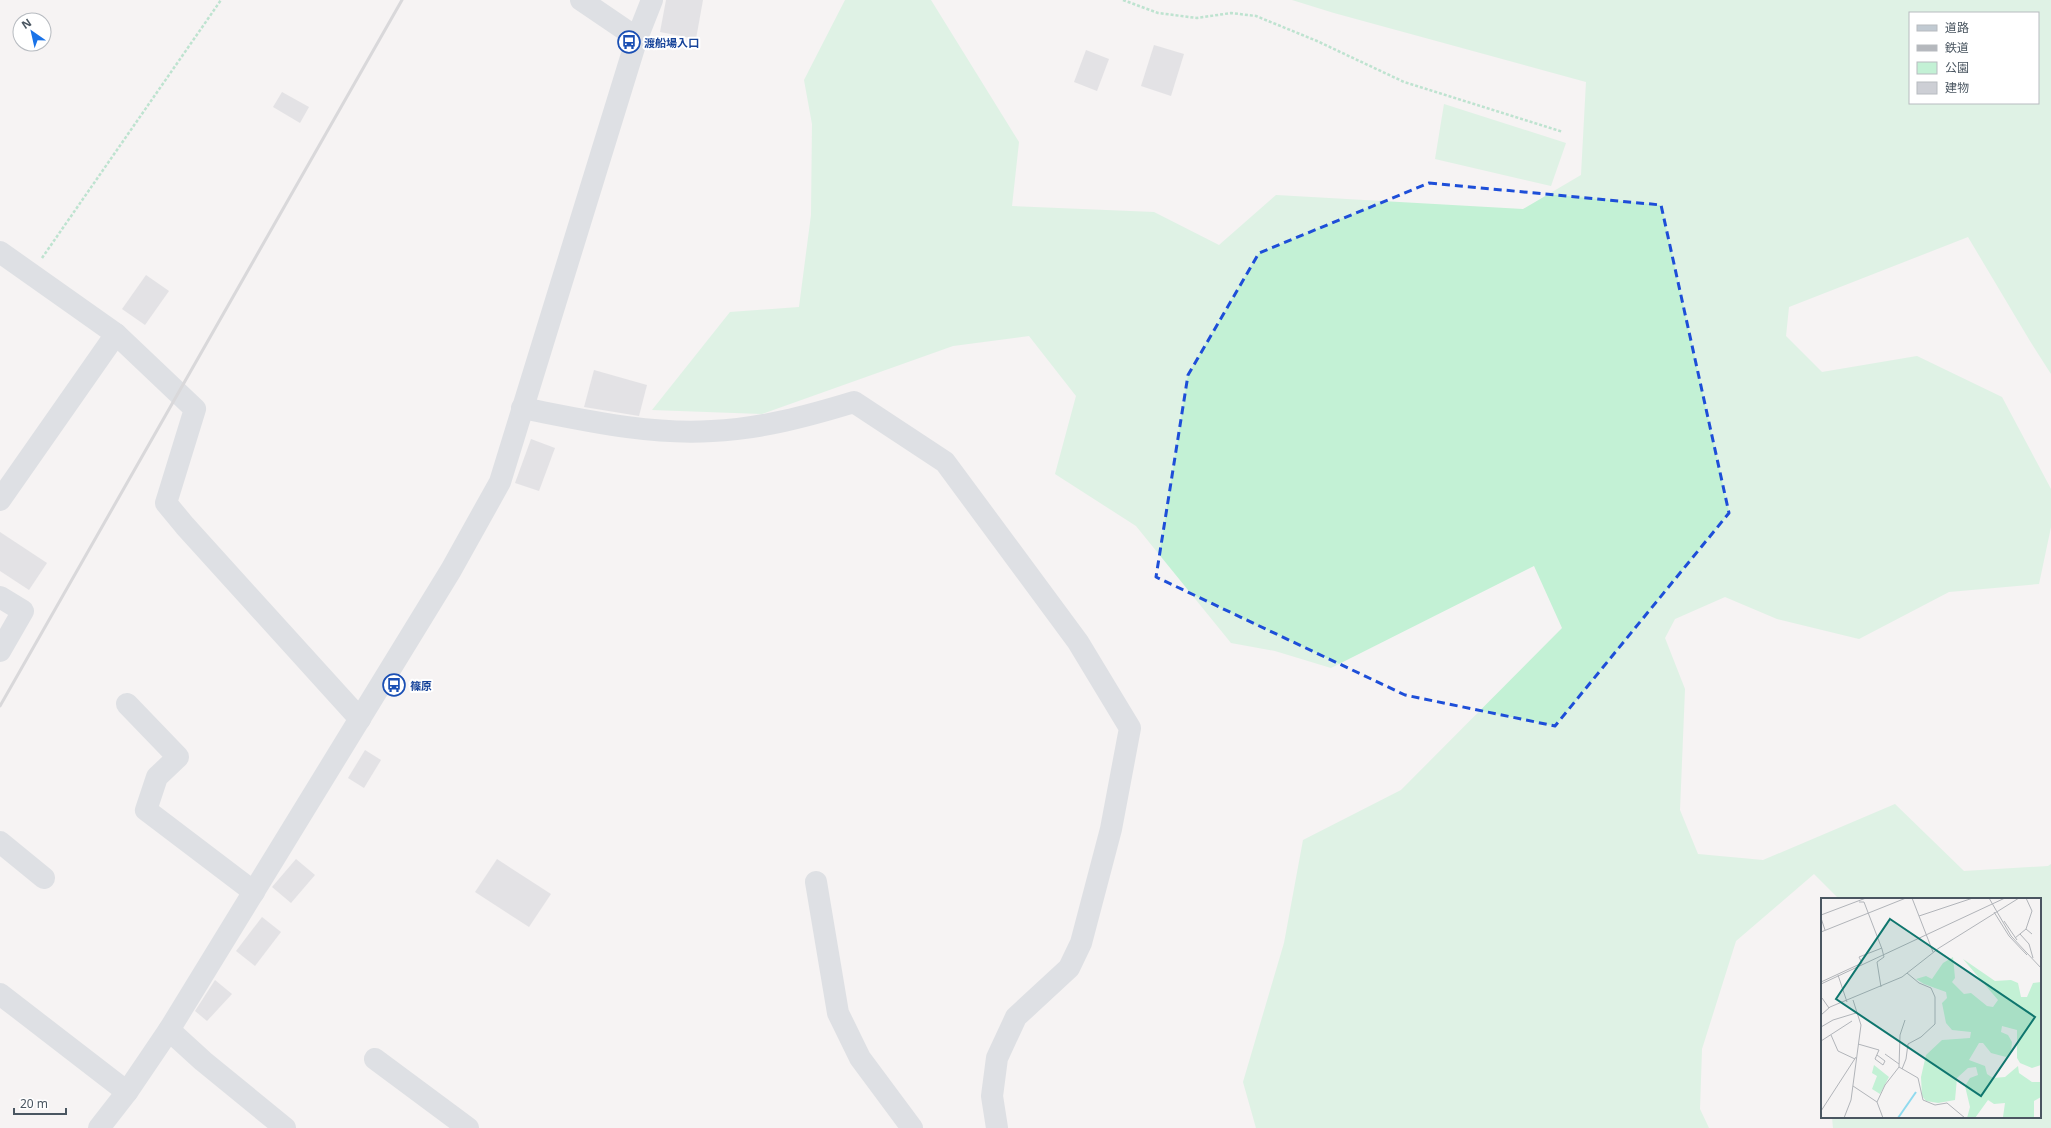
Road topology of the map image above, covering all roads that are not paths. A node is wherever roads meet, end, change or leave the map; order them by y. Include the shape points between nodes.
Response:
1 (581, 0) edge
2 (652, 0) edge
3 (637, 38) junction
4 (0, 252) edge
5 (116, 334) junction
6 (522, 408) junction
7 (0, 500) edge
8 (0, 597) edge
9 (0, 651) edge
10 (127, 704) dead end
11 (360, 719) junction
12 (0, 842) edge
13 (44, 878) dead end
14 (816, 882) dead end
15 (254, 892) junction
16 (0, 994) edge
17 (169, 1030) junction
18 (375, 1059) dead end
19 (127, 1092) junction
20 (99, 1128) edge
21 (285, 1128) edge
22 (468, 1128) edge
23 (912, 1128) edge
24 (997, 1128) edge

1 - 3 street
2 - 3 street
3 - 6 street
4 - 5 street
5 - 7 street
5 - 11 street via 195,409 166,503
6 - 11 street via 500,482 452,570
6 - 24 street via 596,423 711,431 814,415 854,402 945,462 1078,642 1130,728 1111,829 1081,943 1068,968 1016,1017 997,1058 992,1096
8 - 9 street via 23,611
10 - 15 street via 178,757 157,777 146,810
11 - 15 street
12 - 13 street
14 - 23 street via 838,1013 860,1058
15 - 17 street
16 - 19 street
17 - 19 street
17 - 21 street
18 - 22 street
19 - 20 street

